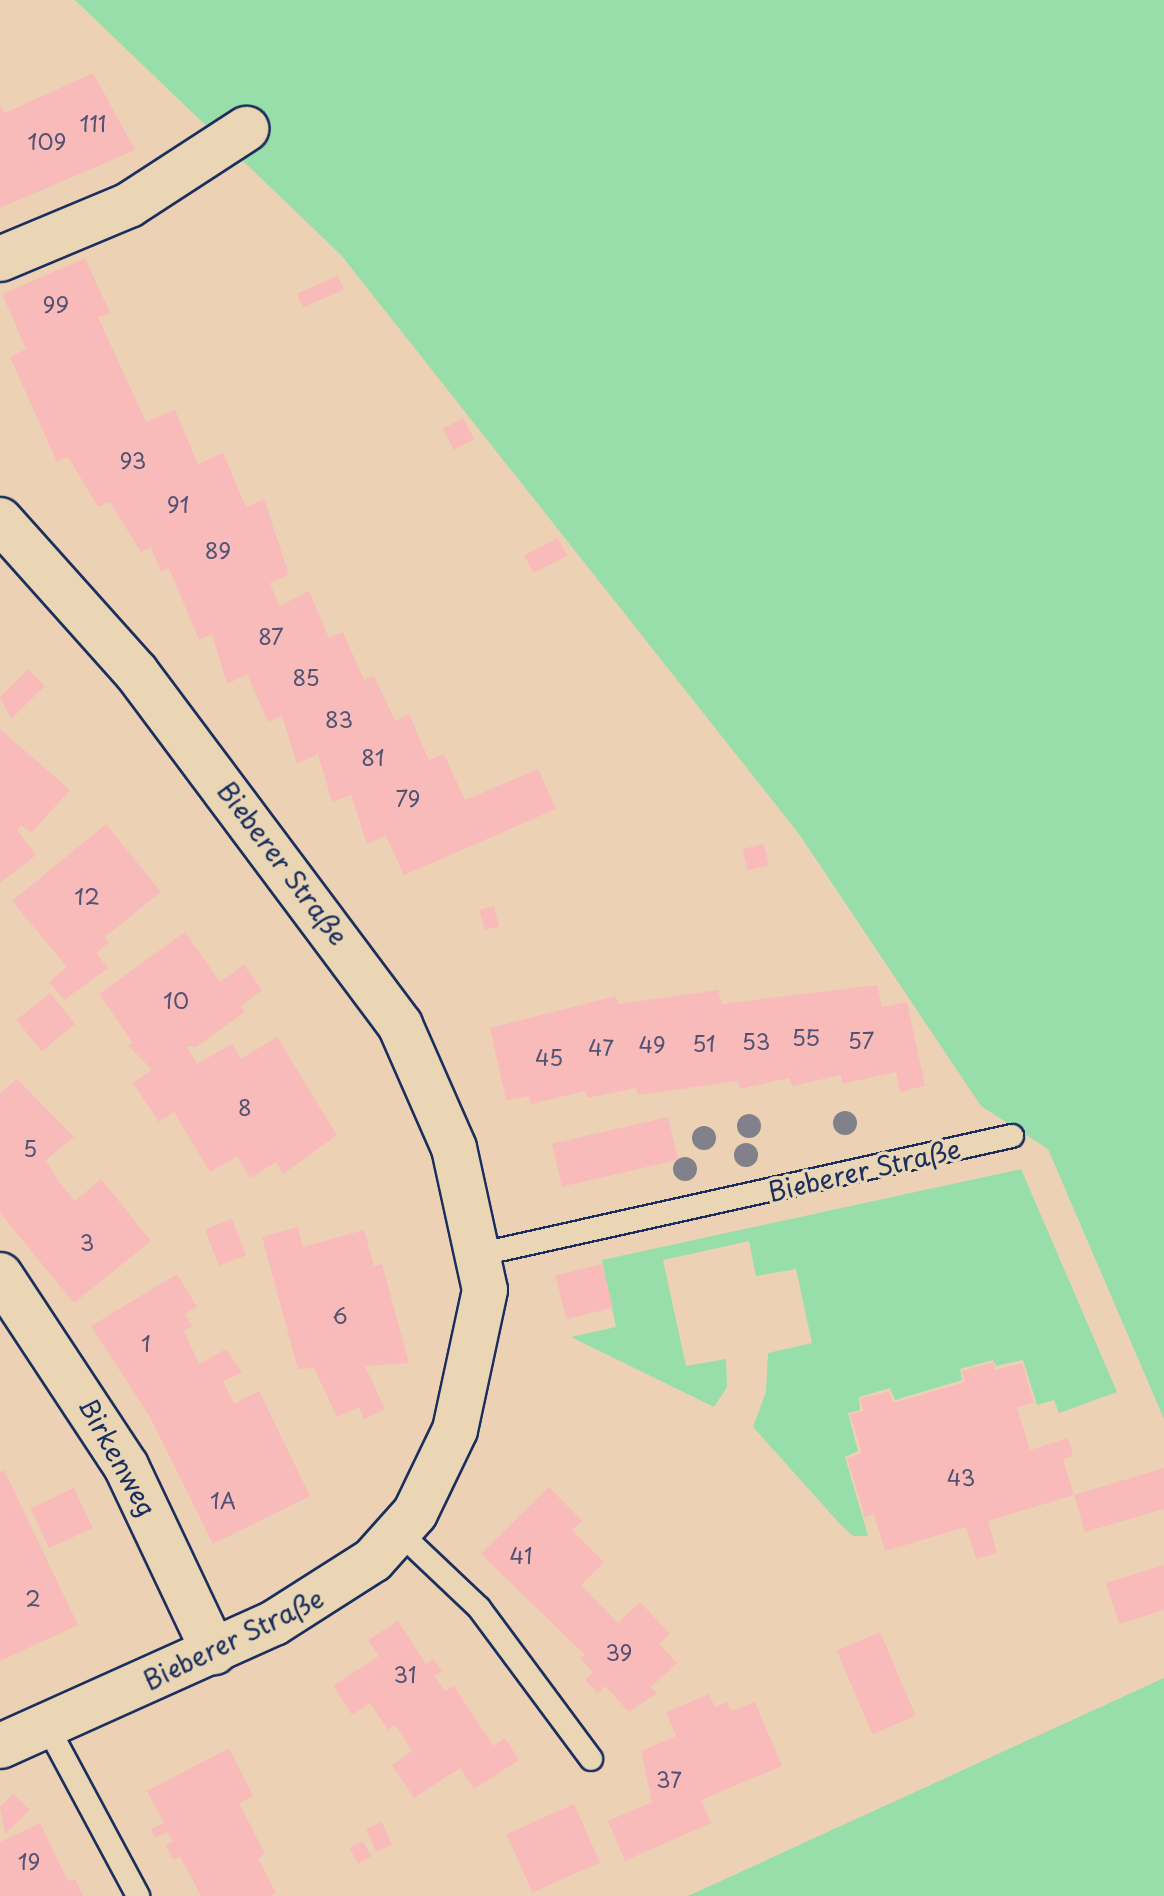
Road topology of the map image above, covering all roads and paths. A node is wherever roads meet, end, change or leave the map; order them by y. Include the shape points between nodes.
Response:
1 (246, 129) dead end
2 (0, 259) edge
3 (0, 520) edge
4 (1012, 1136) dead end
5 (481, 1254) junction
6 (0, 1275) edge
7 (399, 1532) junction
8 (214, 1652) junction
9 (47, 1726) junction
10 (0, 1746) edge
11 (591, 1759) dead end
12 (138, 1896) edge

1 - 2 street via 129,205
3 - 5 street, Bieberer Straße via 136,672 400,1025 454,1148
4 - 5 lane, Bieberer Straße
5 - 7 street, Bieberer Straße via 480,1334 455,1430
6 - 8 street, Birkenweg via 126,1466
7 - 8 street, Bieberer Straße via 313,1603
7 - 11 lane via 479,1608
8 - 9 street, Bieberer Straße
9 - 10 street, Bieberer Straße
9 - 12 lane

